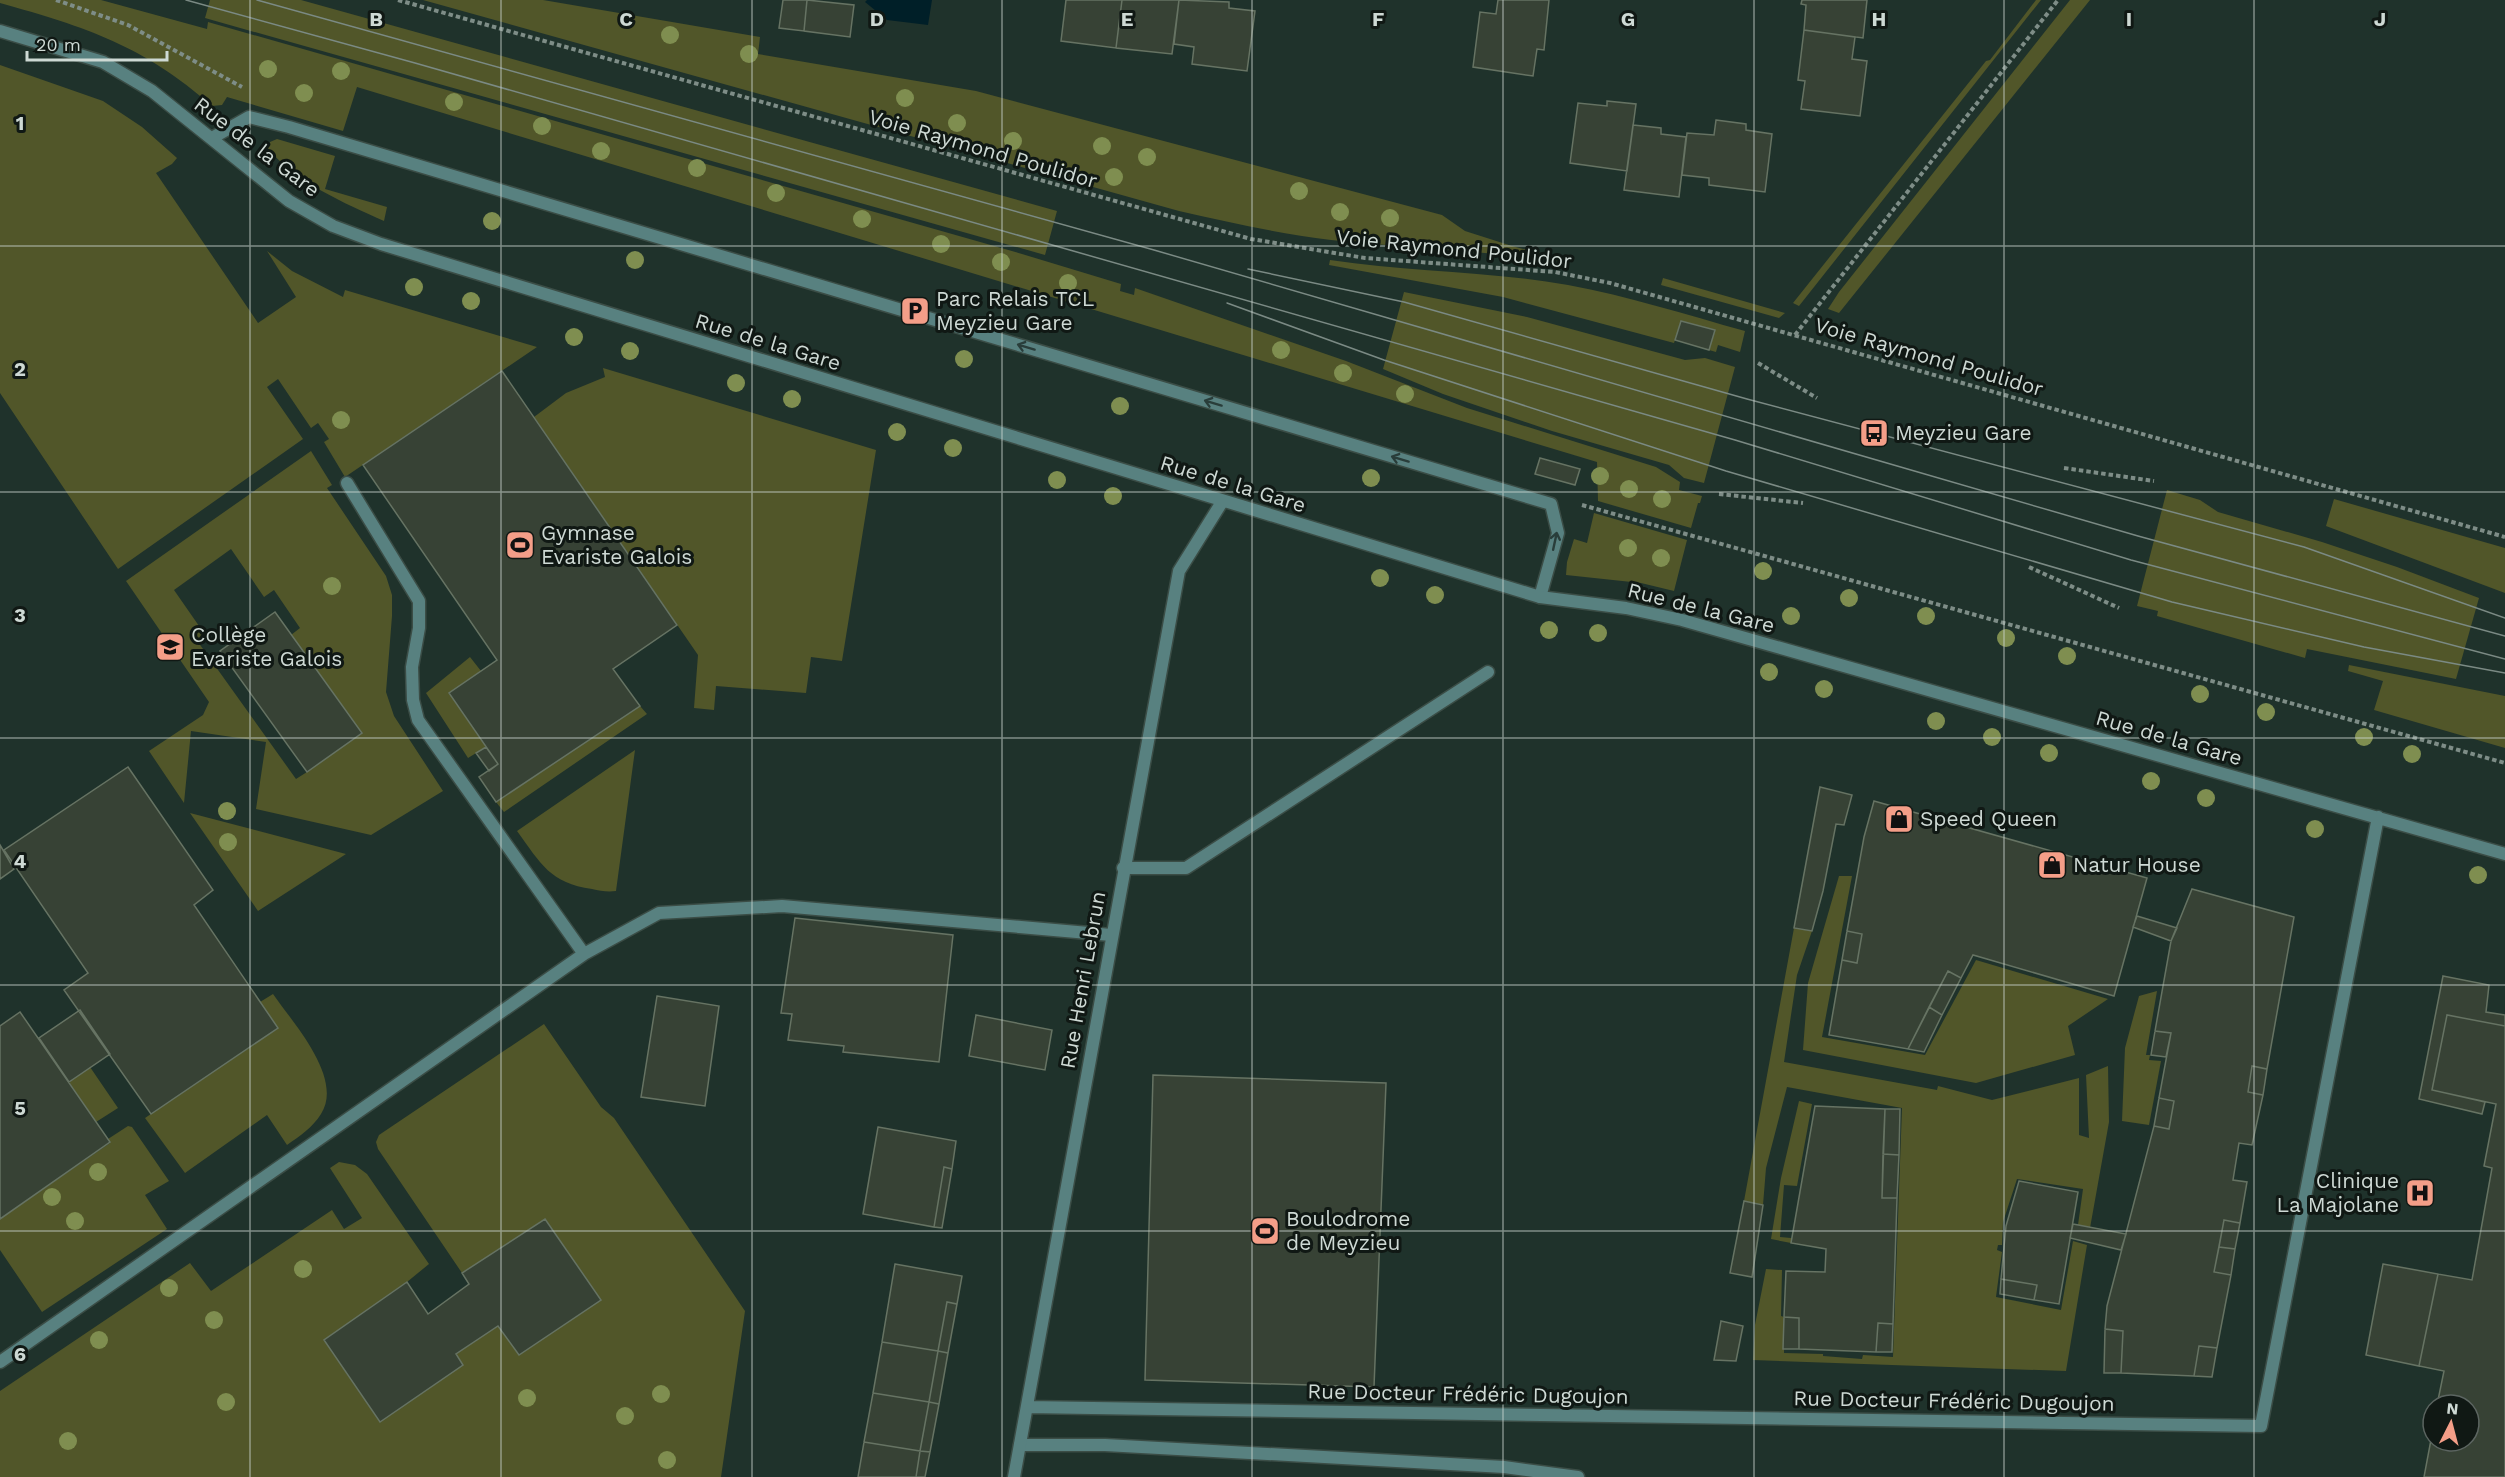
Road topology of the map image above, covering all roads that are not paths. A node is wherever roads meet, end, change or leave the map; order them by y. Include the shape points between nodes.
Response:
1 (0, 31) edge
2 (212, 138) junction
3 (347, 483) dead end
4 (1222, 502) junction
5 (1540, 597) junction
6 (1488, 672) dead end
7 (2378, 817) junction
8 (2505, 854) edge
9 (1123, 868) junction
10 (1111, 935) junction
11 (584, 954) junction
12 (0, 1362) edge
13 (1027, 1407) junction
14 (1020, 1445) junction
15 (1014, 1477) edge
16 (1578, 1477) edge

1 - 2 street, Rue de la Gare via 103,62 152,91
2 - 4 street, Rue de la Gare via 289,201 333,226 381,244
5 -> 2 street via 1558,533 1551,504 279,125 249,117
3 - 11 street via 419,601 412,667 418,720
4 - 5 street, Rue de la Gare
4 - 9 street, Rue Henri Lebrun via 1179,571
5 - 7 street, Rue de la Gare via 1682,620
6 - 9 street via 1186,868
7 - 8 street, Rue de la Gare
7 - 13 street, Rue Docteur Frédéric Dugoujon via 2261,1426
9 - 10 street, Rue Henri Lebrun
10 - 11 street via 782,906 659,913
10 - 13 street, Rue Henri Lebrun
11 - 12 street
13 - 14 street, Rue Henri Lebrun
14 - 15 street, Rue Henri Lebrun
14 - 16 street via 1105,1445 1480,1466

